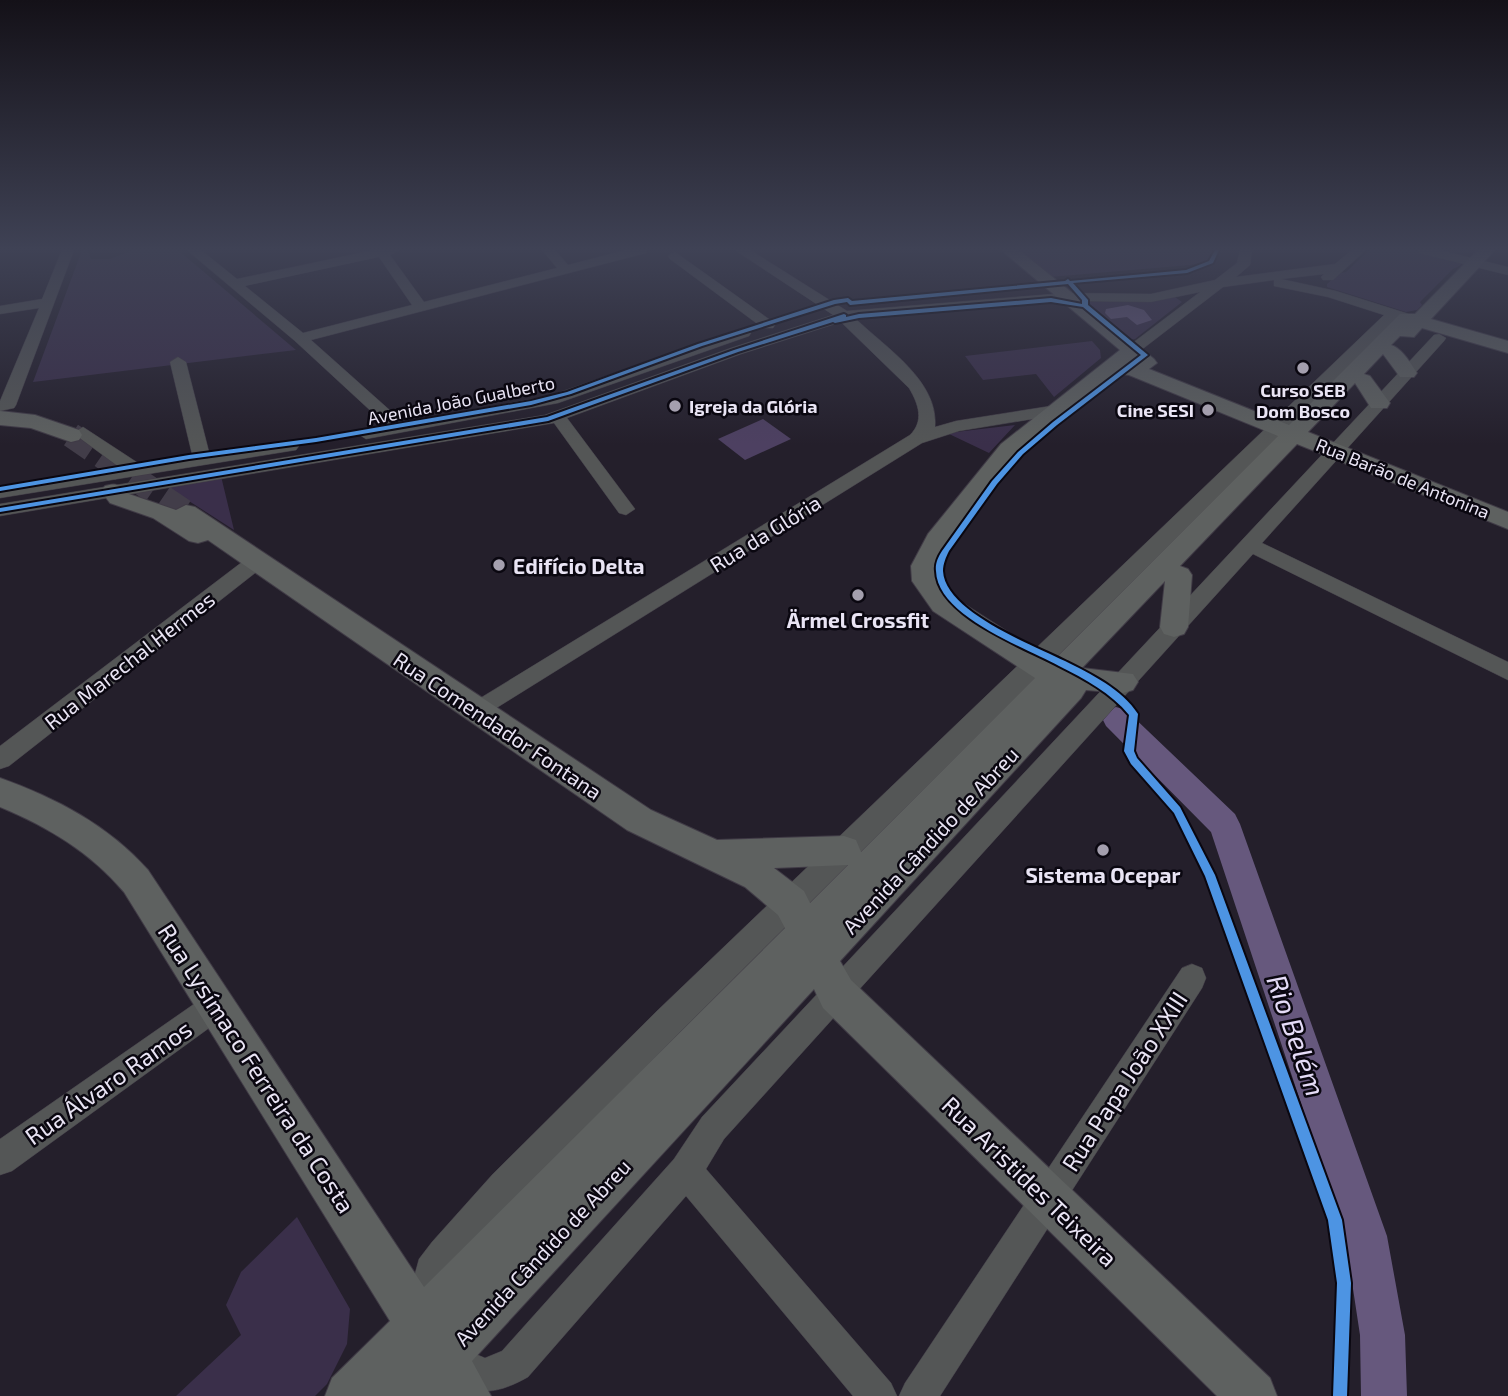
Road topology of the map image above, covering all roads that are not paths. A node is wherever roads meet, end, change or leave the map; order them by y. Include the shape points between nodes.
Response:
1 (43, 315) edge
2 (272, 315) edge
3 (389, 315) edge
4 (756, 315) edge
5 (797, 315) edge
6 (852, 315) edge
7 (1079, 315) edge
8 (1085, 315) edge
9 (1178, 315) edge
10 (1397, 315) edge
11 (1409, 315) edge
12 (844, 316) junction
13 (1406, 318) junction
14 (768, 324) junction
15 (300, 338) junction
16 (1439, 338) dead end
17 (1508, 347) edge
18 (1131, 351) junction
19 (1390, 351) junction
20 (1508, 354) edge
21 (178, 362) dead end
22 (1113, 366) junction
23 (1407, 373) junction
24 (1363, 380) junction
25 (1181, 388) junction
26 (1379, 403) junction
27 (1057, 410) junction
28 (3, 412) edge
29 (928, 416) junction
30 (558, 417) junction
31 (956, 426) junction
32 (399, 428) junction
33 (77, 433) joint
34 (1294, 434) junction
35 (916, 439) junction
36 (1335, 451) junction
37 (202, 458) junction
38 (134, 469) junction
39 (113, 491) junction
40 (0, 492) edge
41 (626, 509) dead end
42 (0, 510) edge
43 (186, 513) tunnel mouth
44 (1508, 521) edge
45 (1192, 524) junction
46 (1249, 544) junction
47 (257, 561) junction
48 (1179, 575) junction
49 (1145, 585) junction
50 (1115, 586) junction
51 (1174, 626) junction
52 (1508, 672) edge
53 (1058, 673) junction
54 (1123, 682) junction
55 (477, 711) junction
56 (0, 759) edge
57 (0, 792) edge
58 (844, 851) junction
59 (712, 854) junction
60 (814, 946) junction
61 (1192, 978) dead end
62 (217, 1005) junction
63 (0, 1159) edge
64 (685, 1171) junction
65 (1048, 1198) junction
66 (443, 1359) edge
67 (350, 1396) edge
68 (406, 1396) edge
69 (878, 1396) edge
70 (918, 1396) edge
71 (1252, 1396) edge

1 - 28 street
2 - 15 street
3 - 15 street
4 - 14 street
5 - 14 street, Avenida João Gualberto
6 - 12 street, Avenida João Gualberto
7 - 22 main road via 1111,348
8 - 18 main road, Rua Barão de Antonina
9 - 18 street
10 - 13 street
11 - 13 main road
12 - 29 street via 918,388
12 - 30 street, Avenida João Gualberto
13 - 17 main road
13 - 19 main road, Avenida Cândido de Abreu
13 - 20 main road
13 - 34 main road, Avenida Cândido de Abreu
14 - 32 street, Avenida João Gualberto via 552,400
15 - 32 street
16 - 23 street
18 - 22 main road
18 - 25 main road, Rua Barão de Antonina
19 - 23 main road
19 - 24 main road, Avenida Cândido de Abreu
21 - 37 street
22 - 25 main road, Rua Barão de Antonina
22 - 27 main road
23 - 26 street, Avenida Cândido de Abreu
24 - 26 main road
24 - 34 main road, Avenida Cândido de Abreu
25 - 34 main road, Rua Barão de Antonina
26 - 36 street, Avenida Cândido de Abreu
27 - 31 street, Rua da Glória
27 - 53 main road via 1000,459 937,540 924,566 925,581 943,604
28 - 33 main road
29 - 31 street
29 - 35 street via 927,427
30 - 39 street, Avenida João Gualberto
30 - 41 street
31 - 35 street, Rua da Glória
32 - 37 street, Avenida João Gualberto
33 - 38 street
34 - 36 main road, Rua Barão de Antonina
34 - 45 main road, Avenida Cândido de Abreu
34 - 48 main road, Avenida Cândido de Abreu
35 - 55 street, Rua da Glória
36 - 44 main road, Rua Barão de Antonina
36 - 46 street, Avenida Cândido de Abreu
37 - 38 street, Avenida João Gualberto
38 - 40 street, Avenida João Gualberto
39 - 42 street, Avenida João Gualberto
39 - 47 main road via 118,498 162,512 229,557
43 - 47 main road, Rua Comendador Fontana
45 - 49 main road, Avenida Cândido de Abreu
45 - 50 street, Avenida Cândido de Abreu
46 - 51 street, Avenida Cândido de Abreu
46 - 52 street
47 - 55 main road, Rua Comendador Fontana
47 - 56 street, Rua Marechal Hermes
48 - 51 main road
48 - 53 main road, Avenida Cândido de Abreu
49 - 50 main road
49 - 53 main road, Avenida Cândido de Abreu
50 - 53 street, Avenida Cândido de Abreu
51 - 54 street, Avenida Cândido de Abreu
53 - 54 main road
53 - 58 street, Avenida Cândido de Abreu
53 - 60 main road, Avenida Cândido de Abreu
54 - 60 street, Avenida Cândido de Abreu
55 - 59 main road, Rua Comendador Fontana via 639,820
57 - 62 main road, Rua Lysímaco Ferreira da Costa via 63,819 121,861
58 - 59 main road
58 - 60 street, Avenida Cândido de Abreu
59 - 60 main road, Rua Comendador Fontana via 758,875
60 - 64 street, Avenida Cândido de Abreu
60 - 65 main road, Rua Aristides Teixeira
60 - 66 main road, Avenida Cândido de Abreu
60 - 66 street, Avenida Cândido de Abreu via 616,1072 465,1228 432,1272
61 - 65 street, Rua Papa João XXIII
62 - 63 street, Rua Álvaro Ramos
62 - 66 main road, Rua Lysímaco Ferreira da Costa
64 - 66 street, Avenida Cândido de Abreu via 515,1364 499,1375 481,1377
64 - 69 street
65 - 70 street, Rua Papa João XXIII
65 - 71 main road, Rua Aristides Teixeira
66 - 67 main road, Avenida Cândido de Abreu
66 - 68 main road, Avenida Cândido de Abreu

